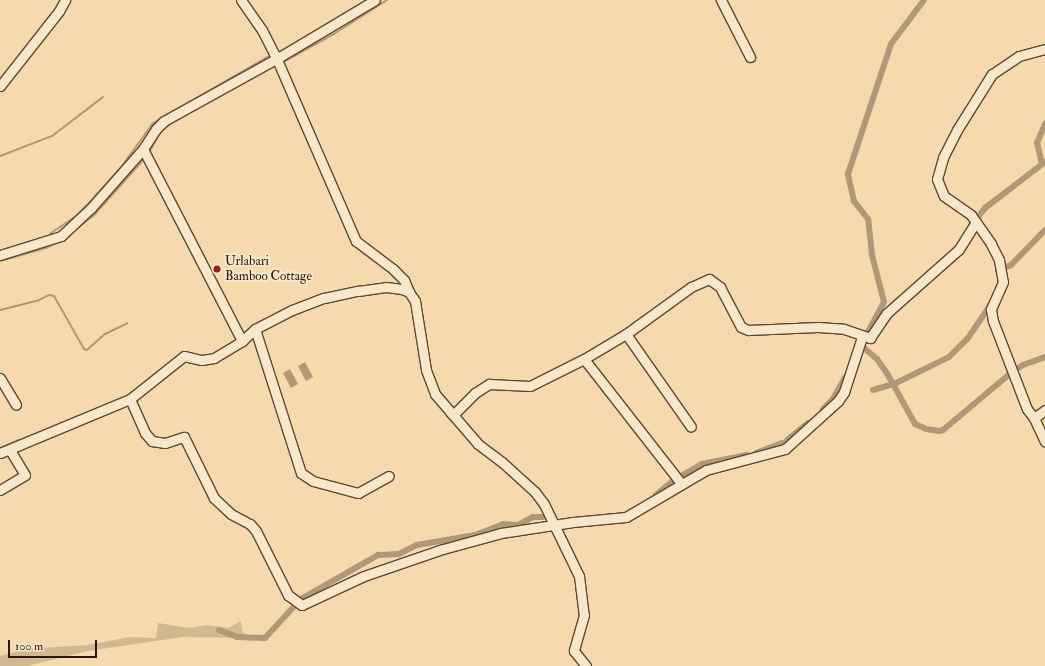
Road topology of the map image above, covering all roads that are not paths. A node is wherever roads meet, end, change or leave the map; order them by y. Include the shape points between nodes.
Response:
1 (65, 0) edge
2 (241, 0) edge
3 (375, 0) edge
4 (721, 0) edge
5 (1045, 49) edge
6 (750, 57) dead end
7 (276, 59) junction
8 (0, 86) edge
9 (143, 149) junction
10 (978, 227) junction
11 (0, 255) edge
12 (409, 292) junction
13 (255, 329) junction
14 (626, 334) junction
15 (862, 337) junction
16 (242, 341) junction
17 (584, 359) junction
18 (0, 378) edge
19 (130, 399) junction
20 (16, 405) dead end
21 (1045, 410) edge
22 (451, 413) junction
23 (1034, 418) junction
24 (691, 427) dead end
25 (1045, 442) edge
26 (10, 450) junction
27 (0, 453) edge
28 (389, 476) dead end
29 (681, 483) junction
30 (0, 490) edge
31 (553, 525) junction
32 (586, 666) edge

1 - 8 street
2 - 7 street via 262,30
3 - 7 street
4 - 6 street
5 - 10 street via 1019,56 992,74 957,130 943,158 937,179 939,188 944,196
7 - 9 street via 164,121
7 - 12 street via 356,241 393,269 404,280
9 - 11 street via 91,208 61,236
9 - 16 street
10 - 15 street via 949,259 888,313 871,337
10 - 23 street via 999,260 1003,282 991,309 993,321 1020,396
12 - 13 street via 386,287 324,298 292,310
12 - 22 street via 417,309 424,358 431,384 441,403
13 - 16 street
13 - 28 street via 301,473 313,481 358,493
14 - 15 street via 675,298 709,279 720,287 741,327 748,330 818,327 844,329
14 - 17 street
14 - 24 street
15 - 29 street via 844,392 838,401 785,449 706,470
16 - 19 street via 208,360 184,356
17 - 22 street via 530,386 489,384 454,414
17 - 29 street
18 - 20 street
19 - 26 street
19 - 31 street via 145,433 152,441 165,443 184,438 214,498 231,514 250,524 256,531 288,595 304,605 401,562 501,533
21 - 23 street
22 - 31 street via 478,444 535,492
23 - 25 street
26 - 27 street
26 - 30 street via 24,475
29 - 31 street via 626,518
31 - 32 street via 579,576 584,615 574,651

